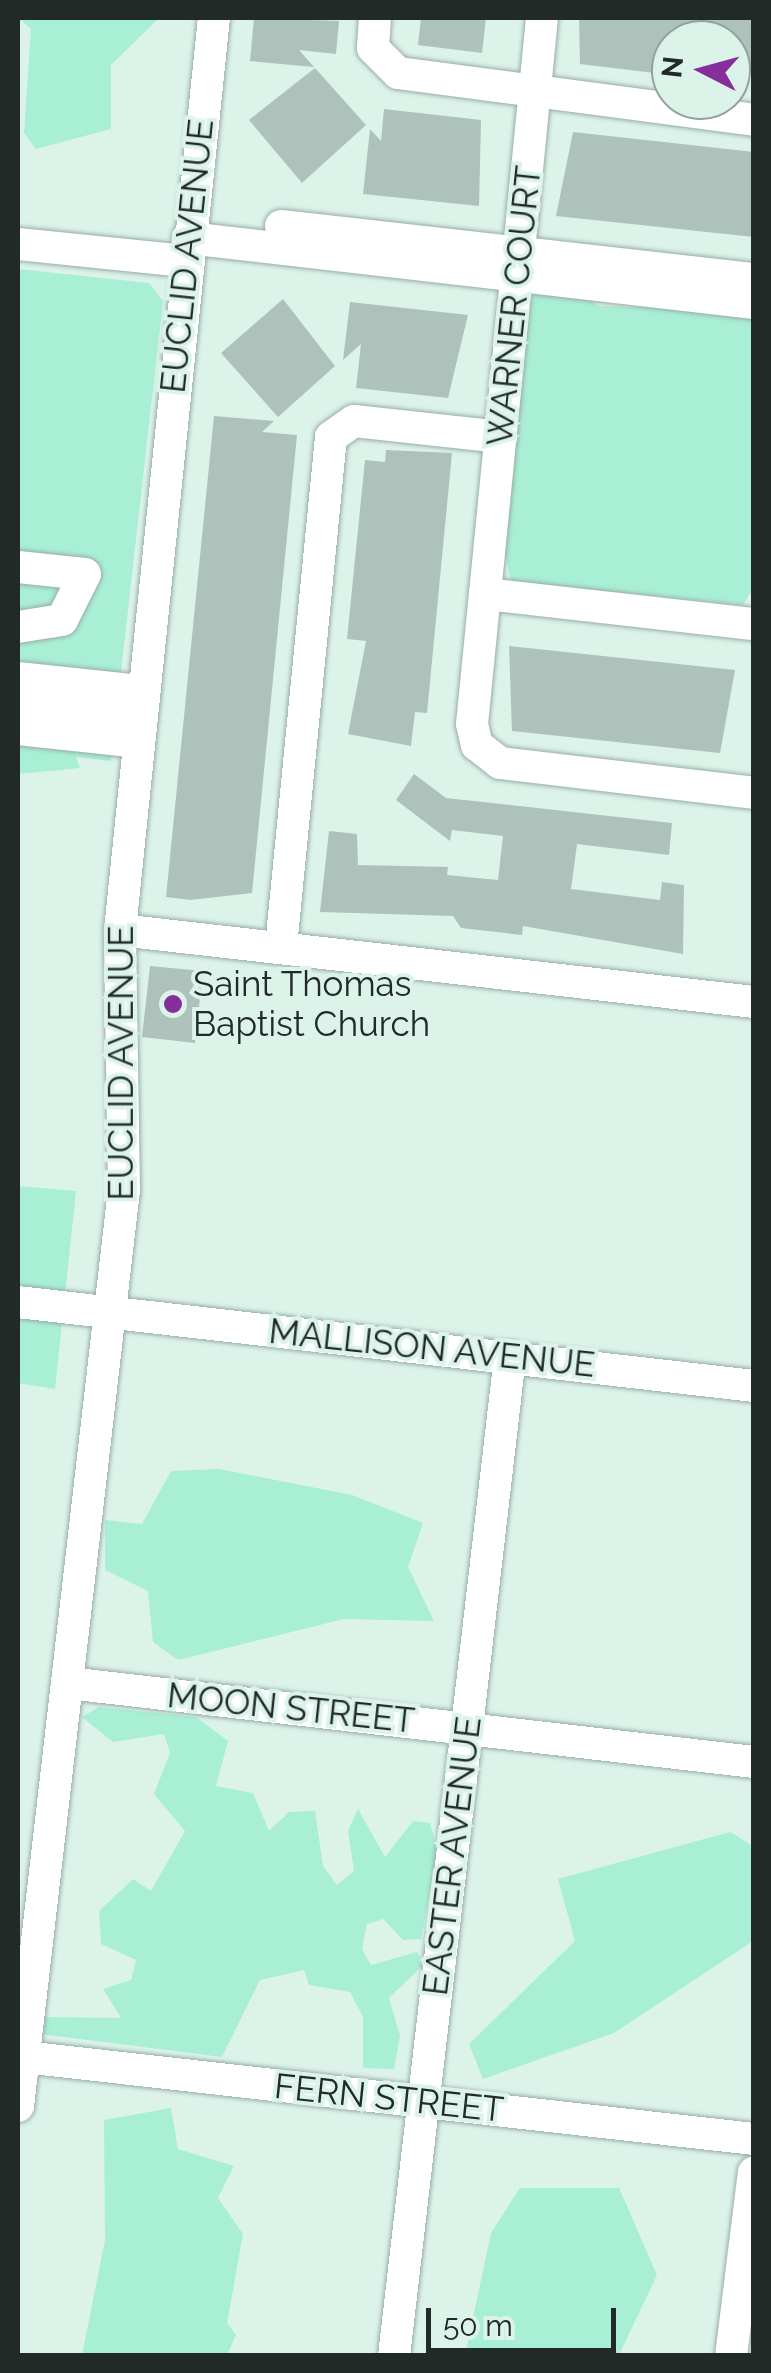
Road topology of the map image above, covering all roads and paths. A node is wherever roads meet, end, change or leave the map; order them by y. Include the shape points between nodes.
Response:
1 (214, 18) edge
2 (375, 18) edge
3 (542, 18) edge
4 (535, 93) junction
5 (754, 120) edge
6 (188, 238) junction
7 (18, 244) edge
8 (519, 265) junction
9 (754, 279) edge
10 (754, 303) edge
11 (501, 437) junction
12 (18, 566) edge
13 (485, 594) junction
14 (754, 624) edge
15 (18, 627) edge
16 (18, 678) edge
17 (18, 705) edge
18 (140, 716) junction
19 (18, 729) edge
20 (754, 793) edge
21 (120, 930) junction
22 (281, 948) junction
23 (754, 1002) edge
24 (18, 1302) edge
25 (111, 1313) junction
26 (510, 1357) junction
27 (754, 1386) edge
28 (68, 1683) junction
29 (467, 1726) junction
30 (754, 1762) edge
31 (24, 2058) junction
32 (425, 2102) junction
33 (18, 2106) edge
34 (754, 2139) edge
35 (754, 2172) edge
36 (394, 2356) edge
37 (730, 2356) edge

1 - 6 street, EUCLID AVENUE
2 - 4 street via 372,48 398,72
3 - 4 street, WARNER COURT
4 - 5 street
4 - 8 street, WARNER COURT
6 - 7 street
6 - 8 street
6 - 18 street, EUCLID AVENUE
8 - 9 street
8 - 10 street
8 - 11 street, WARNER COURT
11 - 13 street, WARNER COURT
11 - 22 street via 359,421 331,437
12 - 15 street via 84,574 62,620
13 - 14 street
13 - 20 street, WARNER COURT via 472,724 480,752 500,763
16 - 18 street
17 - 18 street
18 - 19 street
18 - 21 street, EUCLID AVENUE
21 - 22 street
21 - 25 street, EUCLID AVENUE via 126,1131
22 - 23 street
24 - 25 street, MALLISON AVENUE
25 - 26 street, MALLISON AVENUE
25 - 28 street, EUCLID AVENUE
26 - 27 street, MALLISON AVENUE
26 - 29 street, EASTER AVENUE
28 - 29 street, MOON STREET
28 - 31 street, EUCLID AVENUE
29 - 30 street, MOON STREET
29 - 32 street, EASTER AVENUE
31 - 32 street, FERN STREET
31 - 33 street, EUCLID AVENUE
32 - 34 street, FERN STREET
32 - 36 street, EASTER AVENUE
35 - 37 street

